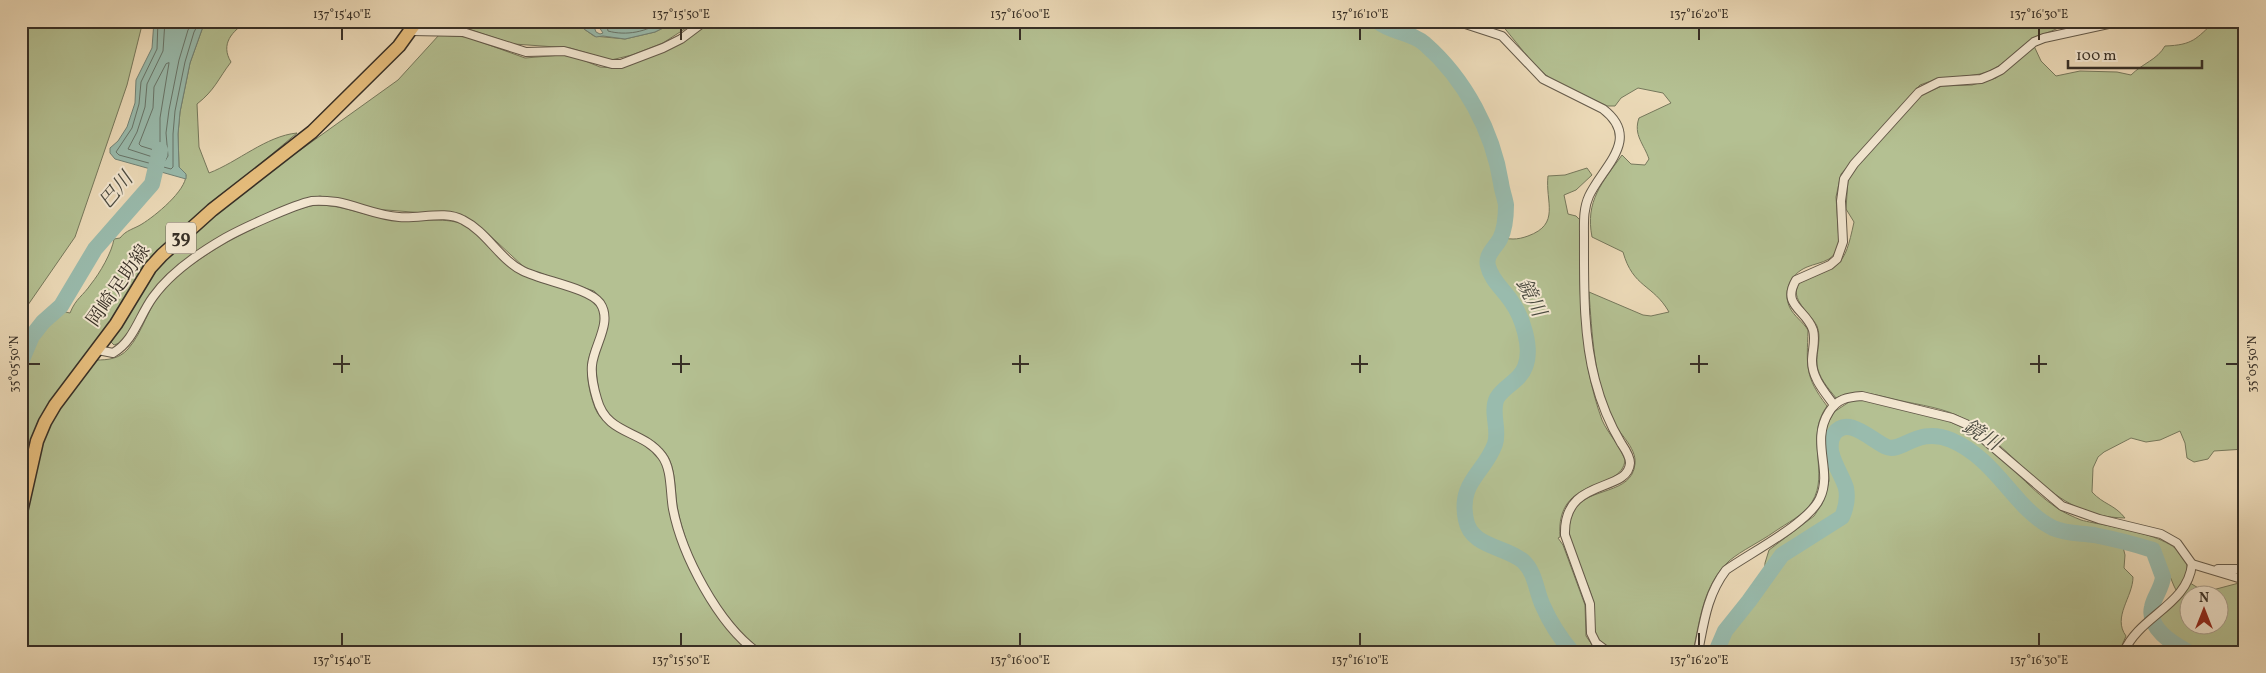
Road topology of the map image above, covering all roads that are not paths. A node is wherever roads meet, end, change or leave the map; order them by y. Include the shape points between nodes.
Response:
1 (705, 21) edge
2 (1456, 21) edge
3 (2122, 21) edge
4 (415, 26) edge
5 (98, 350) junction
6 (1834, 405) junction
7 (21, 512) edge
8 (2192, 564) junction
9 (2245, 569) edge
10 (2245, 580) edge
11 (757, 652) edge
12 (1608, 652) edge
13 (1698, 652) edge
14 (2124, 652) edge

1 - 4 street via 681,39 621,64 564,51 536,53 512,49 463,32
2 - 12 street via 1502,36 1543,79 1604,109 1611,115 1620,134 1620,149 1597,183 1586,207 1584,274 1594,378 1607,419 1630,463 1622,478 1581,495 1573,502 1565,526 1565,535 1590,604 1591,634 1596,643
3 - 6 street via 2034,42 2001,70 1981,79 1948,80 1930,85 1911,98 1854,164 1844,179 1842,189 1842,251 1830,265 1796,280 1791,294 1793,303 1812,329 1813,371
4 - 5 main road, 岡崎足助線 / 39 via 312,132 212,210 162,255 150,268
5 - 7 main road, 岡崎足助線 / 39 via 45,422 37,441
5 - 11 street via 114,354 123,348 153,297 170,277 186,265 226,238 309,202 340,203 399,217 450,215 461,218 520,269 559,285 585,291 600,303 604,309 604,324 592,363 600,409 609,422 649,444 662,456 667,466 676,522 703,588 732,628
6 - 8 street via 1850,396 1862,396 1952,418 1976,431 2062,506 2084,515 2161,534 2176,543
6 - 13 street via 1820,432 1824,480 1820,498 1810,513 1726,570 1718,580 1708,601
8 - 9 street via 2215,569
8 - 10 street
8 - 14 street via 2182,591 2134,633

